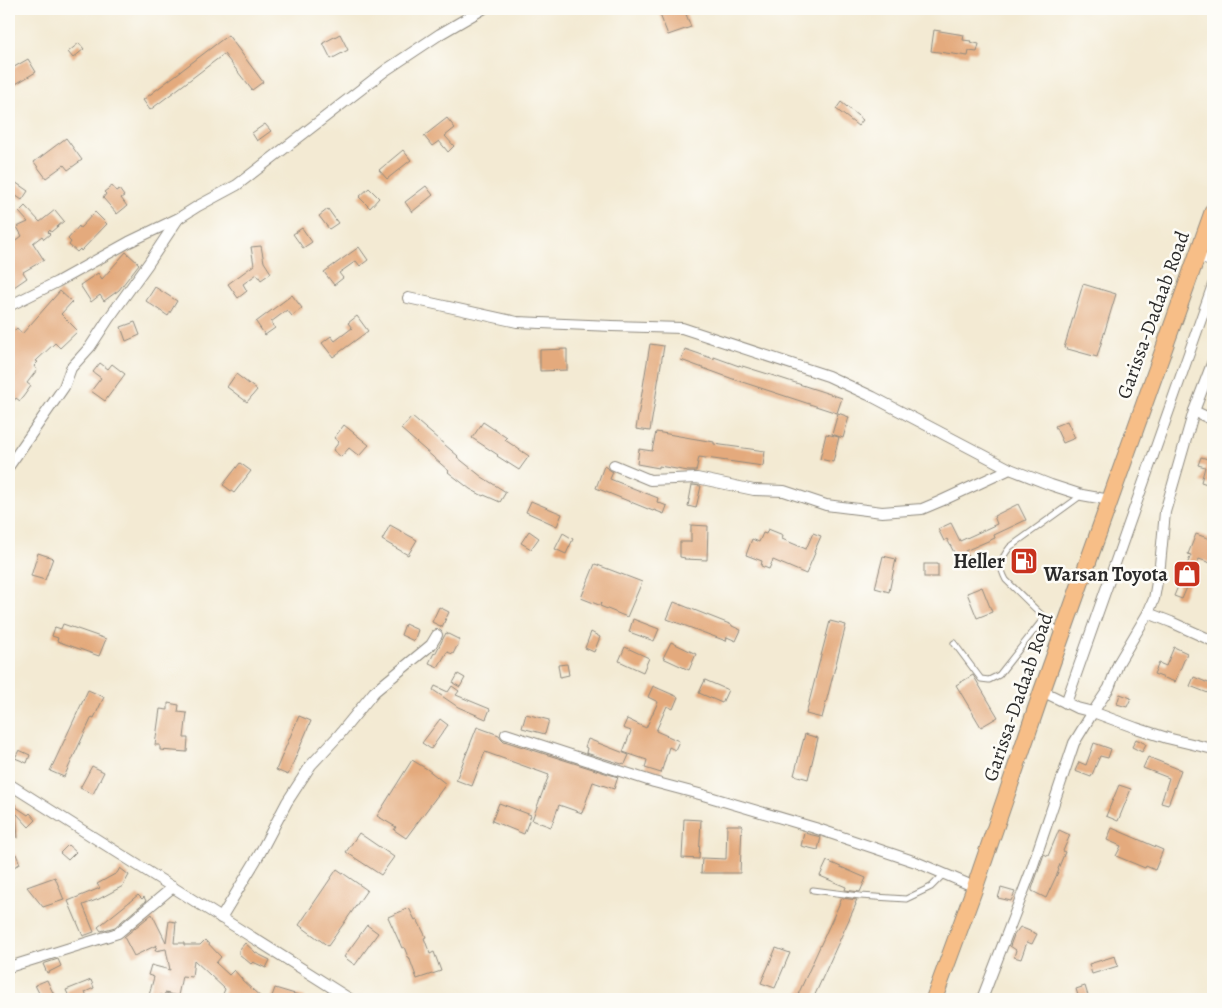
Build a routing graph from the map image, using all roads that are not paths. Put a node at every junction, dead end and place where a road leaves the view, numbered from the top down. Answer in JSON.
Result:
{"nodes":[{"id":1,"x":483,"y":9,"type":"edge"},
{"id":2,"x":1213,"y":211,"type":"edge"},
{"id":3,"x":179,"y":218,"type":"junction"},
{"id":4,"x":1197,"y":256,"type":"junction"},
{"id":5,"x":1213,"y":262,"type":"edge"},
{"id":6,"x":1213,"y":285,"type":"edge"},
{"id":7,"x":408,"y":298,"type":"dead end"},
{"id":8,"x":9,"y":306,"type":"edge"},
{"id":9,"x":1213,"y":361,"type":"edge"},
{"id":10,"x":1194,"y":411,"type":"junction"},
{"id":11,"x":1213,"y":420,"type":"edge"},
{"id":12,"x":614,"y":465,"type":"dead end"},
{"id":13,"x":9,"y":466,"type":"edge"},
{"id":14,"x":1010,"y":469,"type":"junction"},
{"id":15,"x":1082,"y":495,"type":"junction"},
{"id":16,"x":1110,"y":500,"type":"junction"},
{"id":17,"x":1148,"y":613,"type":"junction"},
{"id":18,"x":1044,"y":618,"type":"junction"},
{"id":19,"x":437,"y":635,"type":"dead end"},
{"id":20,"x":1062,"y":635,"type":"junction"},
{"id":21,"x":1213,"y":641,"type":"edge"},
{"id":22,"x":954,"y":643,"type":"dead end"},
{"id":23,"x":1042,"y":691,"type":"junction"},
{"id":24,"x":1066,"y":703,"type":"junction"},
{"id":25,"x":1093,"y":712,"type":"junction"},
{"id":26,"x":506,"y":734,"type":"dead end"},
{"id":27,"x":1213,"y":749,"type":"edge"},
{"id":28,"x":9,"y":784,"type":"edge"},
{"id":29,"x":944,"y":874,"type":"junction"},
{"id":30,"x":173,"y":887,"type":"junction"},
{"id":31,"x":975,"y":887,"type":"junction"},
{"id":32,"x":813,"y":890,"type":"dead end"},
{"id":33,"x":221,"y":918,"type":"junction"},
{"id":34,"x":9,"y":967,"type":"edge"},
{"id":35,"x":937,"y":998,"type":"edge"},
{"id":36,"x":350,"y":999,"type":"edge"},
{"id":37,"x":982,"y":999,"type":"edge"}],
"edges":[{"from":1,"to":3,"type":"street"},
{"from":2,"to":4,"type":"highway","name":"Garissa-Dadaab Road"},
{"from":3,"to":8,"type":"street"},
{"from":3,"to":13,"type":"street"},
{"from":4,"to":5,"type":"street"},
{"from":4,"to":16,"type":"highway","name":"Garissa-Dadaab Road"},
{"from":6,"to":24,"type":"street"},
{"from":7,"to":14,"type":"street"},
{"from":9,"to":10,"type":"street"},
{"from":10,"to":11,"type":"street"},
{"from":10,"to":17,"type":"street"},
{"from":12,"to":14,"type":"street"},
{"from":14,"to":15,"type":"street"},
{"from":15,"to":16,"type":"street"},
{"from":15,"to":18,"type":"lane"},
{"from":16,"to":20,"type":"highway","name":"Garissa-Dadaab Road"},
{"from":17,"to":21,"type":"street"},
{"from":17,"to":25,"type":"street"},
{"from":18,"to":20,"type":"lane"},
{"from":18,"to":22,"type":"lane"},
{"from":19,"to":33,"type":"street"},
{"from":20,"to":23,"type":"highway","name":"Garissa-Dadaab Road"},
{"from":23,"to":24,"type":"street"},
{"from":23,"to":31,"type":"highway","name":"Garissa-Dadaab Road"},
{"from":24,"to":25,"type":"street"},
{"from":25,"to":27,"type":"street"},
{"from":25,"to":37,"type":"street"},
{"from":26,"to":29,"type":"street"},
{"from":28,"to":30,"type":"street"},
{"from":29,"to":31,"type":"street"},
{"from":29,"to":32,"type":"lane"},
{"from":30,"to":33,"type":"street"},
{"from":30,"to":34,"type":"street"},
{"from":31,"to":35,"type":"highway","name":"Garissa-Dadaab Road"},
{"from":33,"to":36,"type":"street"}]}
